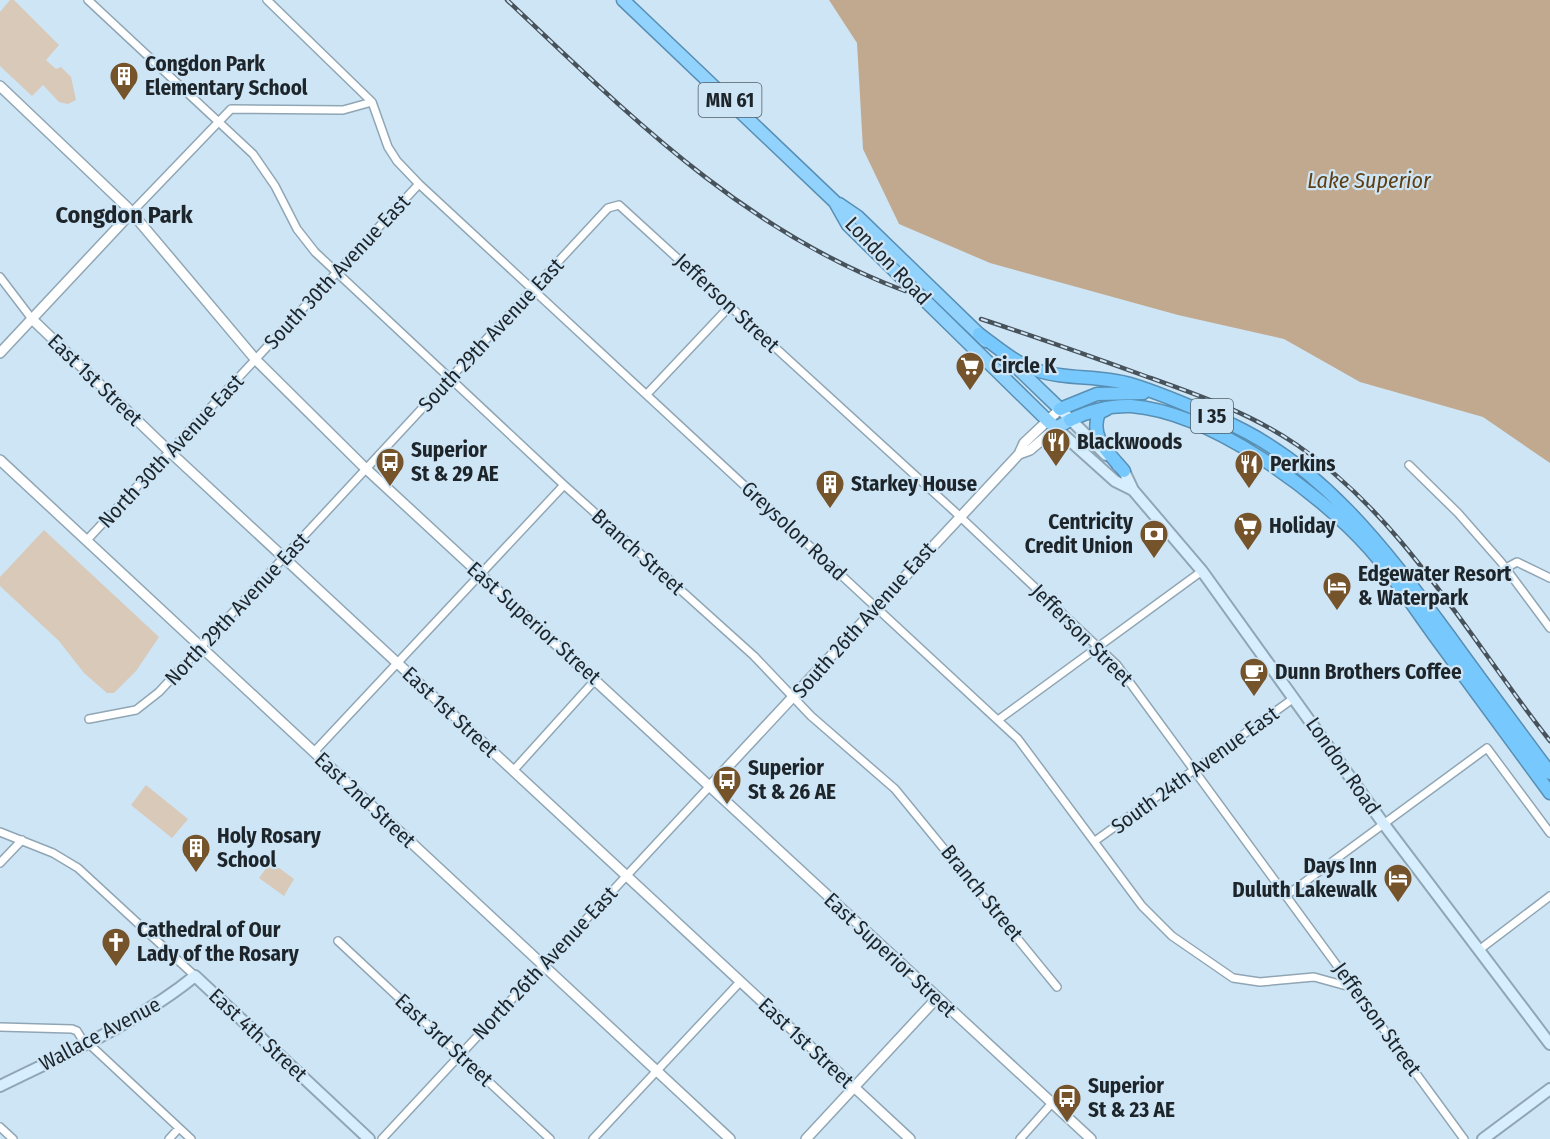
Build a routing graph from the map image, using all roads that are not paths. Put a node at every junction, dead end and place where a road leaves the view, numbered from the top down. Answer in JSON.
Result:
{"nodes":[{"id":1,"x":88,"y":0,"type":"edge"},
{"id":2,"x":267,"y":0,"type":"edge"},
{"id":3,"x":623,"y":0,"type":"edge"},
{"id":4,"x":0,"y":86,"type":"edge"},
{"id":5,"x":372,"y":102,"type":"junction"},
{"id":6,"x":218,"y":121,"type":"junction"},
{"id":7,"x":419,"y":184,"type":"junction"},
{"id":8,"x":836,"y":201,"type":"junction"},
{"id":9,"x":617,"y":205,"type":"joint"},
{"id":10,"x":132,"y":212,"type":"junction"},
{"id":11,"x":336,"y":273,"type":"junction"},
{"id":12,"x":0,"y":276,"type":"edge"},
{"id":13,"x":532,"y":290,"type":"junction"},
{"id":14,"x":730,"y":306,"type":"junction"},
{"id":15,"x":32,"y":319,"type":"junction"},
{"id":16,"x":979,"y":334,"type":"junction"},
{"id":17,"x":0,"y":353,"type":"edge"},
{"id":18,"x":255,"y":360,"type":"junction"},
{"id":19,"x":451,"y":379,"type":"junction"},
{"id":20,"x":647,"y":394,"type":"junction"},
{"id":21,"x":1162,"y":397,"type":"junction"},
{"id":22,"x":1114,"y":406,"type":"junction"},
{"id":23,"x":1060,"y":409,"type":"junction"},
{"id":24,"x":1070,"y":420,"type":"junction"},
{"id":25,"x":1051,"y":424,"type":"junction"},
{"id":26,"x":170,"y":452,"type":"junction"},
{"id":27,"x":0,"y":460,"type":"edge"},
{"id":28,"x":1409,"y":465,"type":"dead end"},
{"id":29,"x":366,"y":469,"type":"junction"},
{"id":30,"x":1124,"y":471,"type":"junction"},
{"id":31,"x":564,"y":485,"type":"junction"},
{"id":32,"x":1133,"y":490,"type":"junction"},
{"id":33,"x":959,"y":516,"type":"junction"},
{"id":34,"x":87,"y":540,"type":"junction"},
{"id":35,"x":284,"y":557,"type":"junction"},
{"id":36,"x":1506,"y":568,"type":"junction"},
{"id":37,"x":1202,"y":571,"type":"junction"},
{"id":38,"x":481,"y":574,"type":"junction"},
{"id":39,"x":1550,"y":578,"type":"edge"},
{"id":40,"x":876,"y":607,"type":"junction"},
{"id":41,"x":1550,"y":628,"type":"edge"},
{"id":42,"x":200,"y":646,"type":"junction"},
{"id":43,"x":1099,"y":647,"type":"junction"},
{"id":44,"x":397,"y":663,"type":"junction"},
{"id":45,"x":596,"y":679,"type":"junction"},
{"id":46,"x":1294,"y":698,"type":"junction"},
{"id":47,"x":793,"y":699,"type":"junction"},
{"id":48,"x":89,"y":719,"type":"dead end"},
{"id":49,"x":998,"y":720,"type":"junction"},
{"id":50,"x":314,"y":752,"type":"junction"},
{"id":51,"x":1194,"y":770,"type":"junction"},
{"id":52,"x":513,"y":771,"type":"junction"},
{"id":53,"x":1550,"y":773,"type":"edge"},
{"id":54,"x":709,"y":787,"type":"junction"},
{"id":55,"x":1550,"y":792,"type":"edge"},
{"id":56,"x":1383,"y":823,"type":"junction"},
{"id":57,"x":0,"y":832,"type":"edge"},
{"id":58,"x":1550,"y":833,"type":"edge"},
{"id":59,"x":22,"y":840,"type":"junction"},
{"id":60,"x":1095,"y":842,"type":"junction"},
{"id":61,"x":0,"y":863,"type":"edge"},
{"id":62,"x":626,"y":876,"type":"junction"},
{"id":63,"x":1287,"y":895,"type":"junction"},
{"id":64,"x":1550,"y":896,"type":"edge"},
{"id":65,"x":338,"y":941,"type":"dead end"},
{"id":66,"x":1479,"y":950,"type":"junction"},
{"id":67,"x":543,"y":966,"type":"junction"},
{"id":68,"x":195,"y":976,"type":"junction"},
{"id":69,"x":740,"y":982,"type":"junction"},
{"id":70,"x":1057,"y":987,"type":"dead end"},
{"id":71,"x":1354,"y":988,"type":"junction"},
{"id":72,"x":936,"y":999,"type":"junction"},
{"id":73,"x":0,"y":1027,"type":"edge"},
{"id":74,"x":86,"y":1043,"type":"junction"},
{"id":75,"x":1550,"y":1044,"type":"edge"},
{"id":76,"x":459,"y":1055,"type":"junction"},
{"id":77,"x":657,"y":1072,"type":"junction"},
{"id":78,"x":0,"y":1086,"type":"edge"},
{"id":79,"x":855,"y":1088,"type":"junction"},
{"id":80,"x":1550,"y":1089,"type":"edge"},
{"id":81,"x":1052,"y":1104,"type":"junction"},
{"id":82,"x":0,"y":1127,"type":"edge"},
{"id":83,"x":179,"y":1128,"type":"junction"},
{"id":84,"x":13,"y":1139,"type":"edge"},
{"id":85,"x":169,"y":1139,"type":"edge"},
{"id":86,"x":191,"y":1139,"type":"edge"},
{"id":87,"x":369,"y":1139,"type":"edge"},
{"id":88,"x":382,"y":1139,"type":"edge"},
{"id":89,"x":550,"y":1139,"type":"edge"},
{"id":90,"x":593,"y":1139,"type":"edge"},
{"id":91,"x":730,"y":1139,"type":"edge"},
{"id":92,"x":806,"y":1139,"type":"edge"},
{"id":93,"x":910,"y":1139,"type":"edge"},
{"id":94,"x":1020,"y":1139,"type":"edge"},
{"id":95,"x":1091,"y":1139,"type":"edge"},
{"id":96,"x":1464,"y":1139,"type":"edge"},
{"id":97,"x":1483,"y":1139,"type":"edge"}],
"edges":[{"from":1,"to":6,"type":"street","name":"Branch Street"},
{"from":2,"to":5,"type":"street","name":"Greysolon Road"},
{"from":3,"to":8,"type":"highway","name":"London Road","number":"MN 61"},
{"from":4,"to":10,"type":"street","name":"East Superior Street"},
{"from":5,"to":6,"type":"street"},
{"from":5,"to":7,"type":"street","name":"Greysolon Road"},
{"from":6,"to":10,"type":"street"},
{"from":6,"to":11,"type":"street","name":"Branch Street"},
{"from":7,"to":11,"type":"street","name":"South 30th Avenue East"},
{"from":7,"to":13,"type":"street","name":"Greysolon Road"},
{"from":8,"to":16,"type":"highway","number":"MN 61"},
{"from":8,"to":25,"type":"highway","name":"London Road","number":"MN 61"},
{"from":9,"to":13,"type":"street","name":"South 29th Avenue East"},
{"from":9,"to":14,"type":"street","name":"Jefferson Street"},
{"from":10,"to":15,"type":"street"},
{"from":10,"to":18,"type":"street","name":"East Superior Street"},
{"from":11,"to":18,"type":"street","name":"South 30th Avenue East"},
{"from":11,"to":19,"type":"street","name":"Branch Street"},
{"from":12,"to":15,"type":"street","name":"East 1st Street"},
{"from":13,"to":19,"type":"street","name":"South 29th Avenue East"},
{"from":13,"to":20,"type":"street","name":"Greysolon Road"},
{"from":14,"to":20,"type":"street"},
{"from":14,"to":33,"type":"street","name":"Jefferson Street"},
{"from":15,"to":17,"type":"street"},
{"from":15,"to":26,"type":"street","name":"East 1st Street"},
{"from":16,"to":21,"type":"highway"},
{"from":16,"to":23,"type":"highway","name":"London Road","number":"MN 61"},
{"from":18,"to":26,"type":"street","name":"North 30th Avenue East"},
{"from":18,"to":29,"type":"street","name":"East Superior Street"},
{"from":19,"to":29,"type":"street","name":"South 29th Avenue East"},
{"from":19,"to":31,"type":"street","name":"Branch Street"},
{"from":20,"to":40,"type":"street","name":"Greysolon Road"},
{"from":21,"to":23,"type":"highway","number":"I 35"},
{"from":21,"to":53,"type":"highway","number":"I 35"},
{"from":22,"to":24,"type":"highway","number":"I 35"},
{"from":22,"to":30,"type":"highway"},
{"from":22,"to":55,"type":"highway","number":"I 35"},
{"from":23,"to":24,"type":"main road","name":"London Road"},
{"from":23,"to":25,"type":"street","name":"South 26th Avenue East"},
{"from":24,"to":25,"type":"highway"},
{"from":24,"to":30,"type":"main road","name":"London Road"},
{"from":25,"to":32,"type":"main road","name":"London Road"},
{"from":25,"to":33,"type":"street","name":"South 26th Avenue East"},
{"from":26,"to":34,"type":"street","name":"North 30th Avenue East"},
{"from":26,"to":35,"type":"street","name":"East 1st Street"},
{"from":27,"to":34,"type":"street","name":"East 2nd Street"},
{"from":28,"to":36,"type":"street"},
{"from":29,"to":35,"type":"street","name":"North 29th Avenue East"},
{"from":29,"to":38,"type":"street","name":"East Superior Street"},
{"from":30,"to":32,"type":"main road","name":"London Road"},
{"from":31,"to":38,"type":"street"},
{"from":31,"to":47,"type":"street","name":"Branch Street"},
{"from":32,"to":37,"type":"main road","name":"London Road"},
{"from":33,"to":40,"type":"street","name":"South 26th Avenue East"},
{"from":33,"to":43,"type":"street","name":"Jefferson Street"},
{"from":34,"to":42,"type":"street","name":"East 2nd Street"},
{"from":35,"to":42,"type":"street","name":"North 29th Avenue East"},
{"from":35,"to":44,"type":"street","name":"East 1st Street"},
{"from":36,"to":39,"type":"street"},
{"from":36,"to":41,"type":"street"},
{"from":37,"to":43,"type":"street"},
{"from":37,"to":46,"type":"main road","name":"London Road"},
{"from":38,"to":44,"type":"street"},
{"from":38,"to":45,"type":"street","name":"East Superior Street"},
{"from":40,"to":47,"type":"street","name":"South 26th Avenue East"},
{"from":40,"to":49,"type":"street","name":"Greysolon Road"},
{"from":42,"to":48,"type":"street","name":"North 29th Avenue East"},
{"from":42,"to":50,"type":"street","name":"East 2nd Street"},
{"from":43,"to":49,"type":"street"},
{"from":43,"to":51,"type":"street","name":"Jefferson Street"},
{"from":44,"to":50,"type":"street"},
{"from":44,"to":52,"type":"street","name":"East 1st Street"},
{"from":45,"to":52,"type":"street"},
{"from":45,"to":54,"type":"street","name":"East Superior Street"},
{"from":46,"to":51,"type":"street","name":"South 24th Avenue East"},
{"from":46,"to":56,"type":"main road","name":"London Road"},
{"from":47,"to":54,"type":"street","name":"South 26th Avenue East"},
{"from":47,"to":70,"type":"street","name":"Branch Street"},
{"from":49,"to":60,"type":"street","name":"Greysolon Road"},
{"from":50,"to":67,"type":"street","name":"East 2nd Street"},
{"from":51,"to":60,"type":"street","name":"South 24th Avenue East"},
{"from":51,"to":63,"type":"street","name":"Jefferson Street"},
{"from":52,"to":62,"type":"street","name":"East 1st Street"},
{"from":54,"to":62,"type":"street","name":"North 26th Avenue East"},
{"from":54,"to":72,"type":"street","name":"East Superior Street"},
{"from":56,"to":58,"type":"street"},
{"from":56,"to":63,"type":"street"},
{"from":56,"to":66,"type":"main road","name":"London Road"},
{"from":57,"to":59,"type":"street","name":"East 4th Street"},
{"from":59,"to":61,"type":"street"},
{"from":59,"to":68,"type":"street","name":"East 4th Street"},
{"from":60,"to":71,"type":"street","name":"Greysolon Road"},
{"from":62,"to":67,"type":"street","name":"North 26th Avenue East"},
{"from":62,"to":69,"type":"street","name":"East 1st Street"},
{"from":63,"to":71,"type":"street","name":"Jefferson Street"},
{"from":64,"to":66,"type":"street"},
{"from":65,"to":76,"type":"street","name":"East 3rd Street"},
{"from":66,"to":75,"type":"main road","name":"London Road"},
{"from":67,"to":76,"type":"street","name":"North 26th Avenue East"},
{"from":67,"to":77,"type":"street","name":"East 2nd Street"},
{"from":68,"to":74,"type":"main road","name":"Wallace Avenue"},
{"from":68,"to":87,"type":"main road","name":"East 4th Street"},
{"from":69,"to":77,"type":"street"},
{"from":69,"to":79,"type":"street","name":"East 1st Street"},
{"from":71,"to":96,"type":"street","name":"Jefferson Street"},
{"from":72,"to":79,"type":"street"},
{"from":72,"to":81,"type":"street","name":"East Superior Street"},
{"from":73,"to":74,"type":"street"},
{"from":74,"to":78,"type":"main road","name":"Wallace Avenue"},
{"from":74,"to":83,"type":"street"},
{"from":76,"to":88,"type":"street","name":"North 26th Avenue East"},
{"from":76,"to":89,"type":"street","name":"East 3rd Street"},
{"from":77,"to":90,"type":"street"},
{"from":77,"to":91,"type":"street","name":"East 2nd Street"},
{"from":79,"to":92,"type":"street"},
{"from":79,"to":93,"type":"street","name":"East 1st Street"},
{"from":80,"to":97,"type":"main road"},
{"from":81,"to":94,"type":"street"},
{"from":81,"to":95,"type":"street","name":"East Superior Street"},
{"from":82,"to":84,"type":"street"},
{"from":83,"to":85,"type":"street"},
{"from":83,"to":86,"type":"street"}]}
